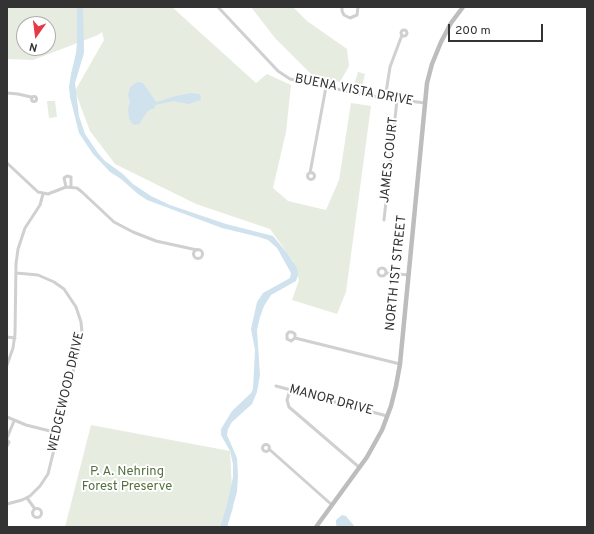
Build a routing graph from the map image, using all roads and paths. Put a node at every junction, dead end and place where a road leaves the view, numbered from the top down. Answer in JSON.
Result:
{"nodes":[{"id":1,"x":218,"y":7,"type":"edge"},
{"id":2,"x":342,"y":7,"type":"edge"},
{"id":3,"x":358,"y":7,"type":"edge"},
{"id":4,"x":463,"y":7,"type":"edge"},
{"id":5,"x":402,"y":35,"type":"dead end"},
{"id":6,"x":326,"y":87,"type":"junction"},
{"id":7,"x":7,"y":93,"type":"edge"},
{"id":8,"x":31,"y":97,"type":"dead end"},
{"id":9,"x":385,"y":99,"type":"junction"},
{"id":10,"x":397,"y":100,"type":"junction"},
{"id":11,"x":424,"y":104,"type":"junction"},
{"id":12,"x":7,"y":163,"type":"edge"},
{"id":13,"x":310,"y":173,"type":"dead end"},
{"id":14,"x":66,"y":187,"type":"junction"},
{"id":15,"x":71,"y":187,"type":"junction"},
{"id":16,"x":43,"y":194,"type":"junction"},
{"id":17,"x":384,"y":220,"type":"dead end"},
{"id":18,"x":197,"y":250,"type":"dead end"},
{"id":19,"x":16,"y":273,"type":"junction"},
{"id":20,"x":386,"y":273,"type":"dead end"},
{"id":21,"x":409,"y":275,"type":"junction"},
{"id":22,"x":7,"y":337,"type":"edge"},
{"id":23,"x":15,"y":338,"type":"junction"},
{"id":24,"x":295,"y":338,"type":"dead end"},
{"id":25,"x":400,"y":364,"type":"junction"},
{"id":26,"x":7,"y":365,"type":"edge"},
{"id":27,"x":276,"y":386,"type":"dead end"},
{"id":28,"x":290,"y":390,"type":"junction"},
{"id":29,"x":387,"y":416,"type":"junction"},
{"id":30,"x":7,"y":417,"type":"edge"},
{"id":31,"x":14,"y":421,"type":"junction"},
{"id":32,"x":58,"y":433,"type":"junction"},
{"id":33,"x":7,"y":439,"type":"edge"},
{"id":34,"x":7,"y":446,"type":"edge"},
{"id":35,"x":269,"y":449,"type":"dead end"},
{"id":36,"x":360,"y":468,"type":"junction"},
{"id":37,"x":27,"y":498,"type":"junction"},
{"id":38,"x":7,"y":504,"type":"edge"},
{"id":39,"x":332,"y":505,"type":"junction"},
{"id":40,"x":35,"y":509,"type":"dead end"},
{"id":41,"x":316,"y":527,"type":"edge"}],
"edges":[{"from":1,"to":6,"type":"street","name":"BUENA VISTA DRIVE"},
{"from":2,"to":3,"type":"street"},
{"from":4,"to":11,"type":"street","name":"NORTH 1ST STREET"},
{"from":5,"to":9,"type":"street"},
{"from":6,"to":9,"type":"street","name":"BUENA VISTA DRIVE"},
{"from":6,"to":13,"type":"street"},
{"from":7,"to":8,"type":"street"},
{"from":9,"to":10,"type":"street","name":"BUENA VISTA DRIVE"},
{"from":10,"to":11,"type":"street","name":"BUENA VISTA DRIVE"},
{"from":10,"to":17,"type":"street","name":"JAMES COURT"},
{"from":11,"to":21,"type":"street","name":"NORTH 1ST STREET"},
{"from":12,"to":16,"type":"street"},
{"from":14,"to":15,"type":"street"},
{"from":14,"to":15,"type":"street"},
{"from":14,"to":16,"type":"street"},
{"from":15,"to":18,"type":"street"},
{"from":16,"to":19,"type":"street"},
{"from":19,"to":23,"type":"street"},
{"from":19,"to":32,"type":"street","name":"WEDGEWOOD DRIVE"},
{"from":20,"to":21,"type":"street"},
{"from":21,"to":25,"type":"street","name":"NORTH 1ST STREET"},
{"from":22,"to":23,"type":"street"},
{"from":23,"to":26,"type":"street"},
{"from":24,"to":25,"type":"street"},
{"from":25,"to":29,"type":"street","name":"NORTH 1ST STREET"},
{"from":27,"to":28,"type":"street","name":"MANOR DRIVE"},
{"from":28,"to":29,"type":"street","name":"MANOR DRIVE"},
{"from":28,"to":36,"type":"street"},
{"from":29,"to":36,"type":"street","name":"NORTH 1ST STREET"},
{"from":30,"to":31,"type":"street"},
{"from":31,"to":32,"type":"street"},
{"from":31,"to":33,"type":"street"},
{"from":32,"to":37,"type":"street","name":"WEDGEWOOD DRIVE"},
{"from":33,"to":34,"type":"street"},
{"from":35,"to":39,"type":"street"},
{"from":36,"to":39,"type":"street","name":"NORTH 1ST STREET"},
{"from":37,"to":38,"type":"street","name":"WEDGEWOOD DRIVE"},
{"from":37,"to":40,"type":"street"},
{"from":39,"to":41,"type":"street","name":"NORTH 1ST STREET"}]}
